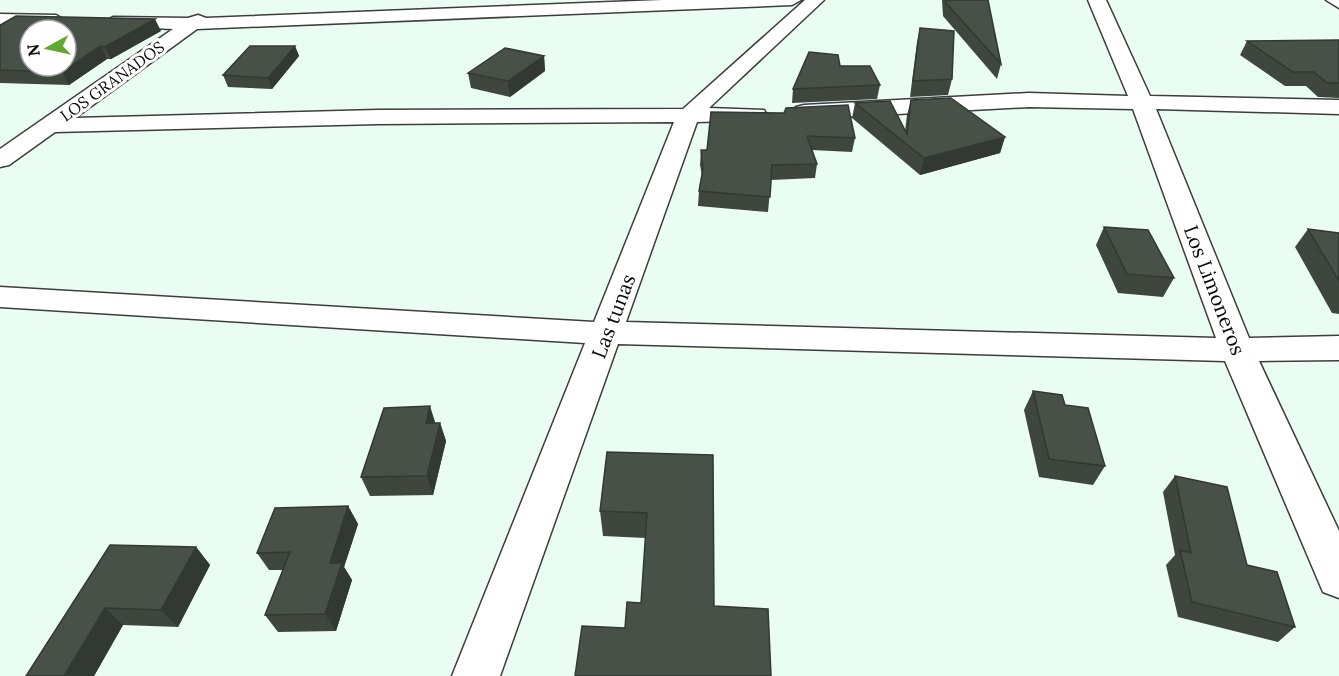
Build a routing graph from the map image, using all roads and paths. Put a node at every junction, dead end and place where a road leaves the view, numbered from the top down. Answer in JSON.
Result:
{"nodes":[{"id":1,"x":223,"y":0,"type":"edge"},
{"id":2,"x":792,"y":0,"type":"edge"},
{"id":3,"x":815,"y":0,"type":"edge"},
{"id":4,"x":1097,"y":0,"type":"edge"},
{"id":5,"x":1335,"y":0,"type":"edge"},
{"id":6,"x":1339,"y":3,"type":"edge"},
{"id":7,"x":0,"y":19,"type":"edge"},
{"id":8,"x":18,"y":20,"type":"edge"},
{"id":9,"x":96,"y":21,"type":"edge"},
{"id":10,"x":192,"y":24,"type":"junction"},
{"id":11,"x":1142,"y":103,"type":"junction"},
{"id":12,"x":1339,"y":107,"type":"edge"},
{"id":13,"x":687,"y":117,"type":"junction"},
{"id":14,"x":51,"y":125,"type":"junction"},
{"id":15,"x":0,"y":160,"type":"edge"},
{"id":16,"x":0,"y":297,"type":"edge"},
{"id":17,"x":606,"y":333,"type":"junction"},
{"id":18,"x":1339,"y":348,"type":"edge"},
{"id":19,"x":1237,"y":350,"type":"junction"},
{"id":20,"x":1339,"y":578,"type":"edge"},
{"id":21,"x":476,"y":676,"type":"edge"}],
"edges":[{"from":1,"to":10,"type":"street","name":"LOS GRANADOS"},
{"from":2,"to":10,"type":"street"},
{"from":3,"to":13,"type":"street","name":"Las tunas"},
{"from":4,"to":11,"type":"street","name":"Los Limoneros"},
{"from":5,"to":6,"type":"street"},
{"from":7,"to":8,"type":"street"},
{"from":9,"to":10,"type":"street"},
{"from":10,"to":14,"type":"street","name":"LOS GRANADOS"},
{"from":11,"to":12,"type":"street"},
{"from":11,"to":13,"type":"street"},
{"from":11,"to":19,"type":"street","name":"Los Limoneros"},
{"from":13,"to":14,"type":"street"},
{"from":13,"to":17,"type":"street","name":"Las tunas"},
{"from":14,"to":15,"type":"street","name":"LOS GRANADOS"},
{"from":16,"to":17,"type":"street"},
{"from":17,"to":19,"type":"street"},
{"from":17,"to":21,"type":"street","name":"Las tunas"},
{"from":18,"to":19,"type":"street"},
{"from":19,"to":20,"type":"street","name":"Los Limoneros"}]}
